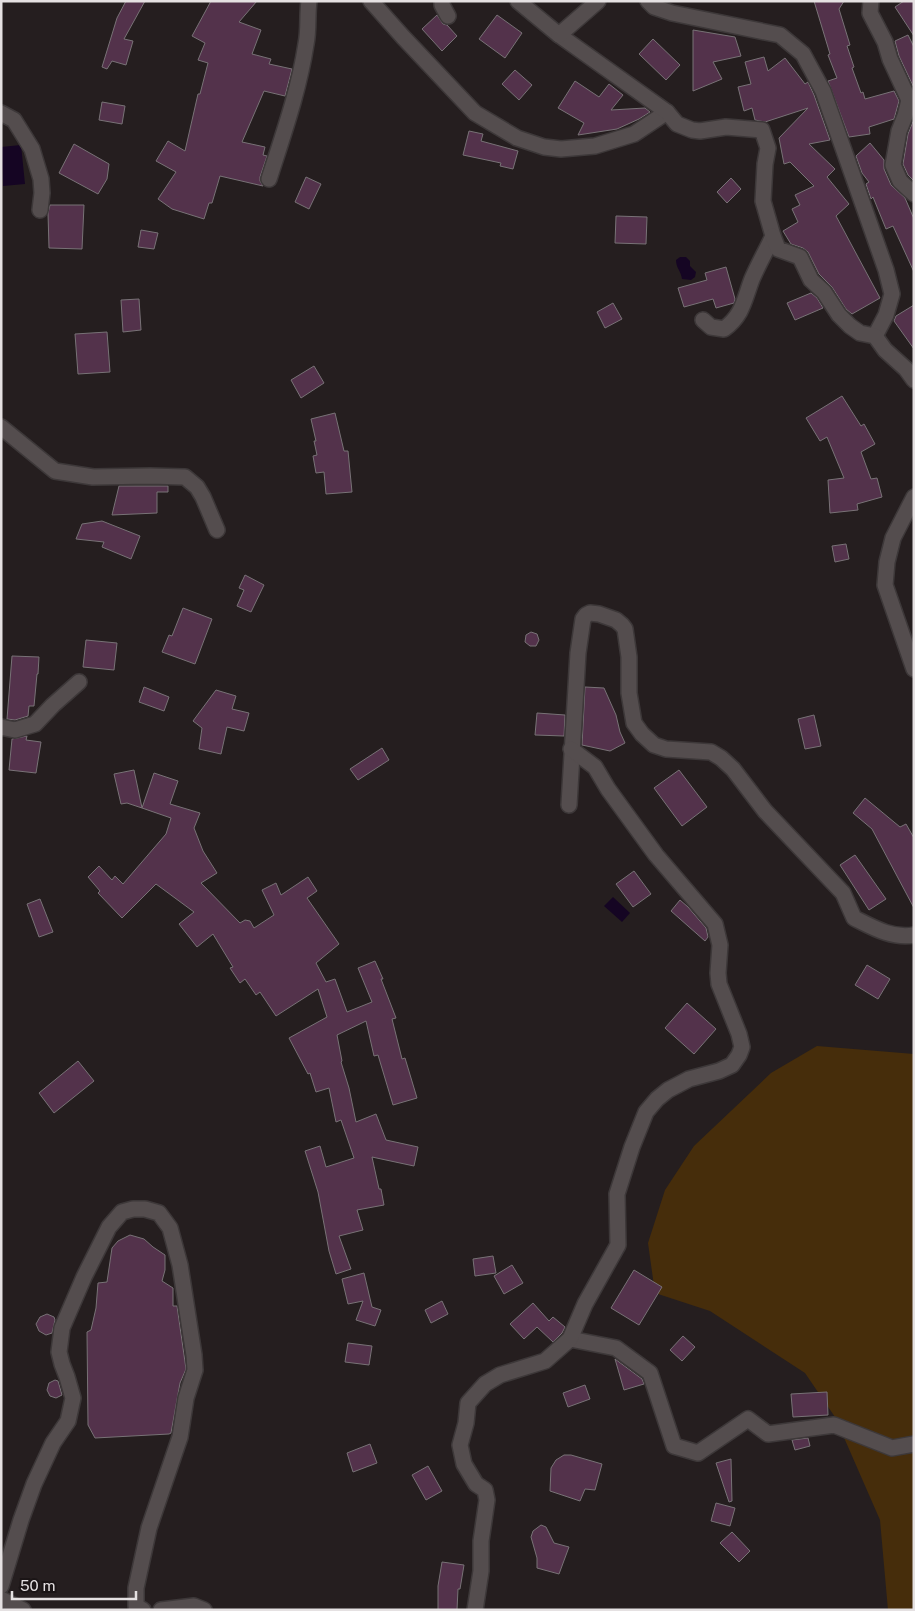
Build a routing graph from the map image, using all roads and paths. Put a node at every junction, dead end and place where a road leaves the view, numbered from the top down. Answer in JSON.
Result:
{"nodes":[{"id":1,"x":309,"y":1,"type":"edge"},
{"id":2,"x":371,"y":1,"type":"edge"},
{"id":3,"x":442,"y":1,"type":"edge"},
{"id":4,"x":518,"y":1,"type":"edge"},
{"id":5,"x":598,"y":1,"type":"edge"},
{"id":6,"x":648,"y":1,"type":"edge"},
{"id":7,"x":870,"y":1,"type":"edge"},
{"id":8,"x":448,"y":16,"type":"dead end"},
{"id":9,"x":559,"y":35,"type":"junction"},
{"id":10,"x":667,"y":112,"type":"junction"},
{"id":11,"x":1,"y":113,"type":"edge"},
{"id":12,"x":269,"y":179,"type":"dead end"},
{"id":13,"x":914,"y":194,"type":"edge"},
{"id":14,"x":40,"y":210,"type":"dead end"},
{"id":15,"x":773,"y":236,"type":"junction"},
{"id":16,"x":703,"y":320,"type":"dead end"},
{"id":17,"x":875,"y":336,"type":"junction"},
{"id":18,"x":914,"y":380,"type":"edge"},
{"id":19,"x":1,"y":427,"type":"edge"},
{"id":20,"x":914,"y":497,"type":"edge"},
{"id":21,"x":217,"y":530,"type":"dead end"},
{"id":22,"x":914,"y":669,"type":"edge"},
{"id":23,"x":79,"y":682,"type":"dead end"},
{"id":24,"x":1,"y":727,"type":"edge"},
{"id":25,"x":571,"y":749,"type":"junction"},
{"id":26,"x":568,"y":805,"type":"dead end"},
{"id":27,"x":914,"y":934,"type":"edge"},
{"id":28,"x":570,"y":1339,"type":"junction"},
{"id":29,"x":914,"y":1444,"type":"edge"},
{"id":30,"x":1,"y":1586,"type":"edge"},
{"id":31,"x":1,"y":1599,"type":"edge"},
{"id":32,"x":136,"y":1608,"type":"edge"},
{"id":33,"x":23,"y":1610,"type":"edge"},
{"id":34,"x":160,"y":1610,"type":"edge"},
{"id":35,"x":204,"y":1610,"type":"edge"},
{"id":36,"x":475,"y":1610,"type":"edge"}],
"edges":[{"from":1,"to":12,"type":"street"},
{"from":2,"to":10,"type":"street"},
{"from":3,"to":8,"type":"street"},
{"from":4,"to":9,"type":"street"},
{"from":5,"to":9,"type":"street"},
{"from":6,"to":17,"type":"street"},
{"from":7,"to":13,"type":"street"},
{"from":9,"to":10,"type":"street"},
{"from":10,"to":15,"type":"street"},
{"from":11,"to":14,"type":"street"},
{"from":15,"to":16,"type":"street"},
{"from":15,"to":17,"type":"street"},
{"from":17,"to":18,"type":"street"},
{"from":19,"to":21,"type":"street"},
{"from":20,"to":22,"type":"street"},
{"from":23,"to":24,"type":"street"},
{"from":25,"to":26,"type":"street"},
{"from":25,"to":27,"type":"street"},
{"from":25,"to":28,"type":"street"},
{"from":28,"to":29,"type":"street"},
{"from":28,"to":36,"type":"street"},
{"from":30,"to":32,"type":"street"},
{"from":31,"to":33,"type":"street"},
{"from":34,"to":35,"type":"street"}]}
